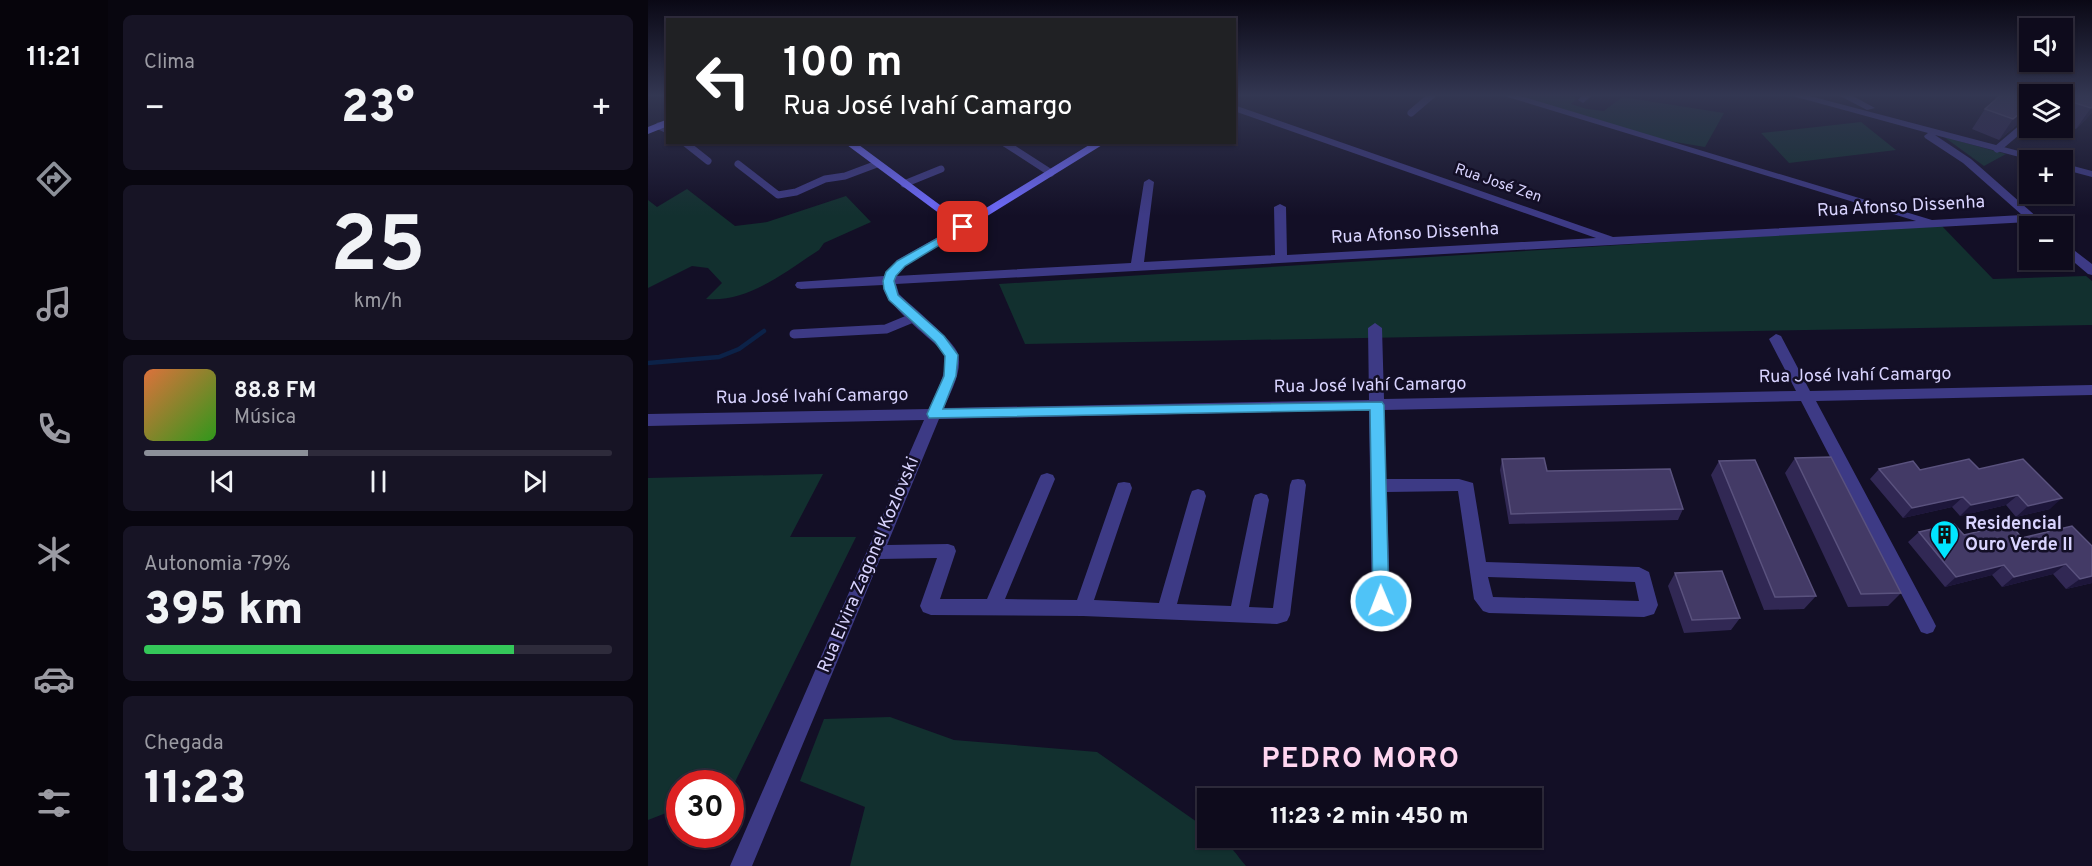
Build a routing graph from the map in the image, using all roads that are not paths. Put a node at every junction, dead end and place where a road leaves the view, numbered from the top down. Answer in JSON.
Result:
{"nodes":[{"id":1,"x":1313,"y":135,"type":"edge"},
{"id":2,"x":1642,"y":135,"type":"edge"},
{"id":3,"x":1925,"y":135,"type":"edge"},
{"id":4,"x":1947,"y":135,"type":"edge"},
{"id":5,"x":2014,"y":135,"type":"edge"},
{"id":6,"x":687,"y":144,"type":"edge"},
{"id":7,"x":851,"y":144,"type":"edge"},
{"id":8,"x":1006,"y":144,"type":"edge"},
{"id":9,"x":1099,"y":144,"type":"edge"},
{"id":10,"x":1997,"y":149,"type":"junction"},
{"id":11,"x":2019,"y":154,"type":"edge"},
{"id":12,"x":708,"y":161,"type":"dead end"},
{"id":13,"x":738,"y":164,"type":"dead end"},
{"id":14,"x":877,"y":164,"type":"junction"},
{"id":15,"x":941,"y":169,"type":"dead end"},
{"id":16,"x":2073,"y":169,"type":"edge"},
{"id":17,"x":1051,"y":173,"type":"junction"},
{"id":18,"x":2092,"y":174,"type":"edge"},
{"id":19,"x":1149,"y":182,"type":"dead end"},
{"id":20,"x":904,"y":184,"type":"junction"},
{"id":21,"x":1280,"y":207,"type":"dead end"},
{"id":22,"x":2029,"y":216,"type":"edge"},
{"id":23,"x":2019,"y":222,"type":"edge"},
{"id":24,"x":1937,"y":223,"type":"junction"},
{"id":25,"x":963,"y":227,"type":"junction"},
{"id":26,"x":1617,"y":241,"type":"junction"},
{"id":27,"x":2073,"y":255,"type":"edge"},
{"id":28,"x":1281,"y":259,"type":"junction"},
{"id":29,"x":1137,"y":267,"type":"junction"},
{"id":30,"x":2092,"y":272,"type":"edge"},
{"id":31,"x":889,"y":281,"type":"junction"},
{"id":32,"x":801,"y":285,"type":"dead end"},
{"id":33,"x":915,"y":317,"type":"junction"},
{"id":34,"x":1376,"y":328,"type":"dead end"},
{"id":35,"x":794,"y":334,"type":"dead end"},
{"id":36,"x":1776,"y":339,"type":"dead end"},
{"id":37,"x":2092,"y":390,"type":"edge"},
{"id":38,"x":1806,"y":396,"type":"junction"},
{"id":39,"x":1377,"y":405,"type":"junction"},
{"id":40,"x":934,"y":414,"type":"junction"},
{"id":41,"x":648,"y":420,"type":"edge"},
{"id":42,"x":1047,"y":479,"type":"dead end"},
{"id":43,"x":1298,"y":485,"type":"dead end"},
{"id":44,"x":1378,"y":486,"type":"junction"},
{"id":45,"x":1124,"y":488,"type":"dead end"},
{"id":46,"x":1198,"y":496,"type":"dead end"},
{"id":47,"x":1261,"y":500,"type":"dead end"},
{"id":48,"x":875,"y":552,"type":"junction"},
{"id":49,"x":1478,"y":569,"type":"junction"},
{"id":50,"x":1381,"y":601,"type":"dead end"},
{"id":51,"x":993,"y":606,"type":"junction"},
{"id":52,"x":1083,"y":608,"type":"junction"},
{"id":53,"x":1166,"y":610,"type":"junction"},
{"id":54,"x":1238,"y":615,"type":"junction"},
{"id":55,"x":1927,"y":626,"type":"dead end"},
{"id":56,"x":741,"y":866,"type":"edge"}],
"edges":[{"from":1,"to":26,"type":"street","name":"Rua José Zen"},
{"from":2,"to":24,"type":"street"},
{"from":3,"to":22,"type":"street"},
{"from":4,"to":10,"type":"street"},
{"from":5,"to":10,"type":"lane"},
{"from":6,"to":12,"type":"lane"},
{"from":7,"to":14,"type":"street"},
{"from":8,"to":17,"type":"lane"},
{"from":9,"to":17,"type":"street"},
{"from":10,"to":11,"type":"street"},
{"from":13,"to":14,"type":"lane"},
{"from":14,"to":20,"type":"street"},
{"from":15,"to":20,"type":"lane"},
{"from":16,"to":18,"type":"street"},
{"from":17,"to":25,"type":"street"},
{"from":19,"to":29,"type":"street"},
{"from":20,"to":25,"type":"street"},
{"from":21,"to":28,"type":"street"},
{"from":23,"to":24,"type":"street","name":"Rua Afonso Dissenha"},
{"from":24,"to":26,"type":"street","name":"Rua Afonso Dissenha"},
{"from":25,"to":31,"type":"street"},
{"from":26,"to":28,"type":"street","name":"Rua Afonso Dissenha"},
{"from":27,"to":30,"type":"street"},
{"from":28,"to":29,"type":"street","name":"Rua Afonso Dissenha"},
{"from":29,"to":31,"type":"street","name":"Rua Afonso Dissenha"},
{"from":31,"to":32,"type":"street","name":"Rua Afonso Dissenha"},
{"from":31,"to":33,"type":"street","name":"Rua Elvira Zagonel Kozlovski"},
{"from":33,"to":35,"type":"lane"},
{"from":33,"to":40,"type":"street","name":"Rua Elvira Zagonel Kozlovski"},
{"from":34,"to":39,"type":"street"},
{"from":36,"to":38,"type":"street"},
{"from":37,"to":38,"type":"street","name":"Rua José Ivahí Camargo"},
{"from":38,"to":39,"type":"street","name":"Rua José Ivahí Camargo"},
{"from":38,"to":55,"type":"street"},
{"from":39,"to":40,"type":"street","name":"Rua José Ivahí Camargo"},
{"from":39,"to":44,"type":"street"},
{"from":40,"to":41,"type":"street","name":"Rua José Ivahí Camargo"},
{"from":40,"to":48,"type":"street","name":"Rua Elvira Zagonel Kozlovski"},
{"from":42,"to":51,"type":"street"},
{"from":43,"to":54,"type":"street"},
{"from":44,"to":49,"type":"street"},
{"from":44,"to":50,"type":"street"},
{"from":45,"to":52,"type":"street"},
{"from":46,"to":53,"type":"street"},
{"from":47,"to":54,"type":"street"},
{"from":48,"to":51,"type":"street"},
{"from":48,"to":56,"type":"street","name":"Rua Elvira Zagonel Kozlovski"},
{"from":49,"to":49,"type":"street"},
{"from":51,"to":52,"type":"street"},
{"from":52,"to":53,"type":"street"},
{"from":53,"to":54,"type":"street"}]}
